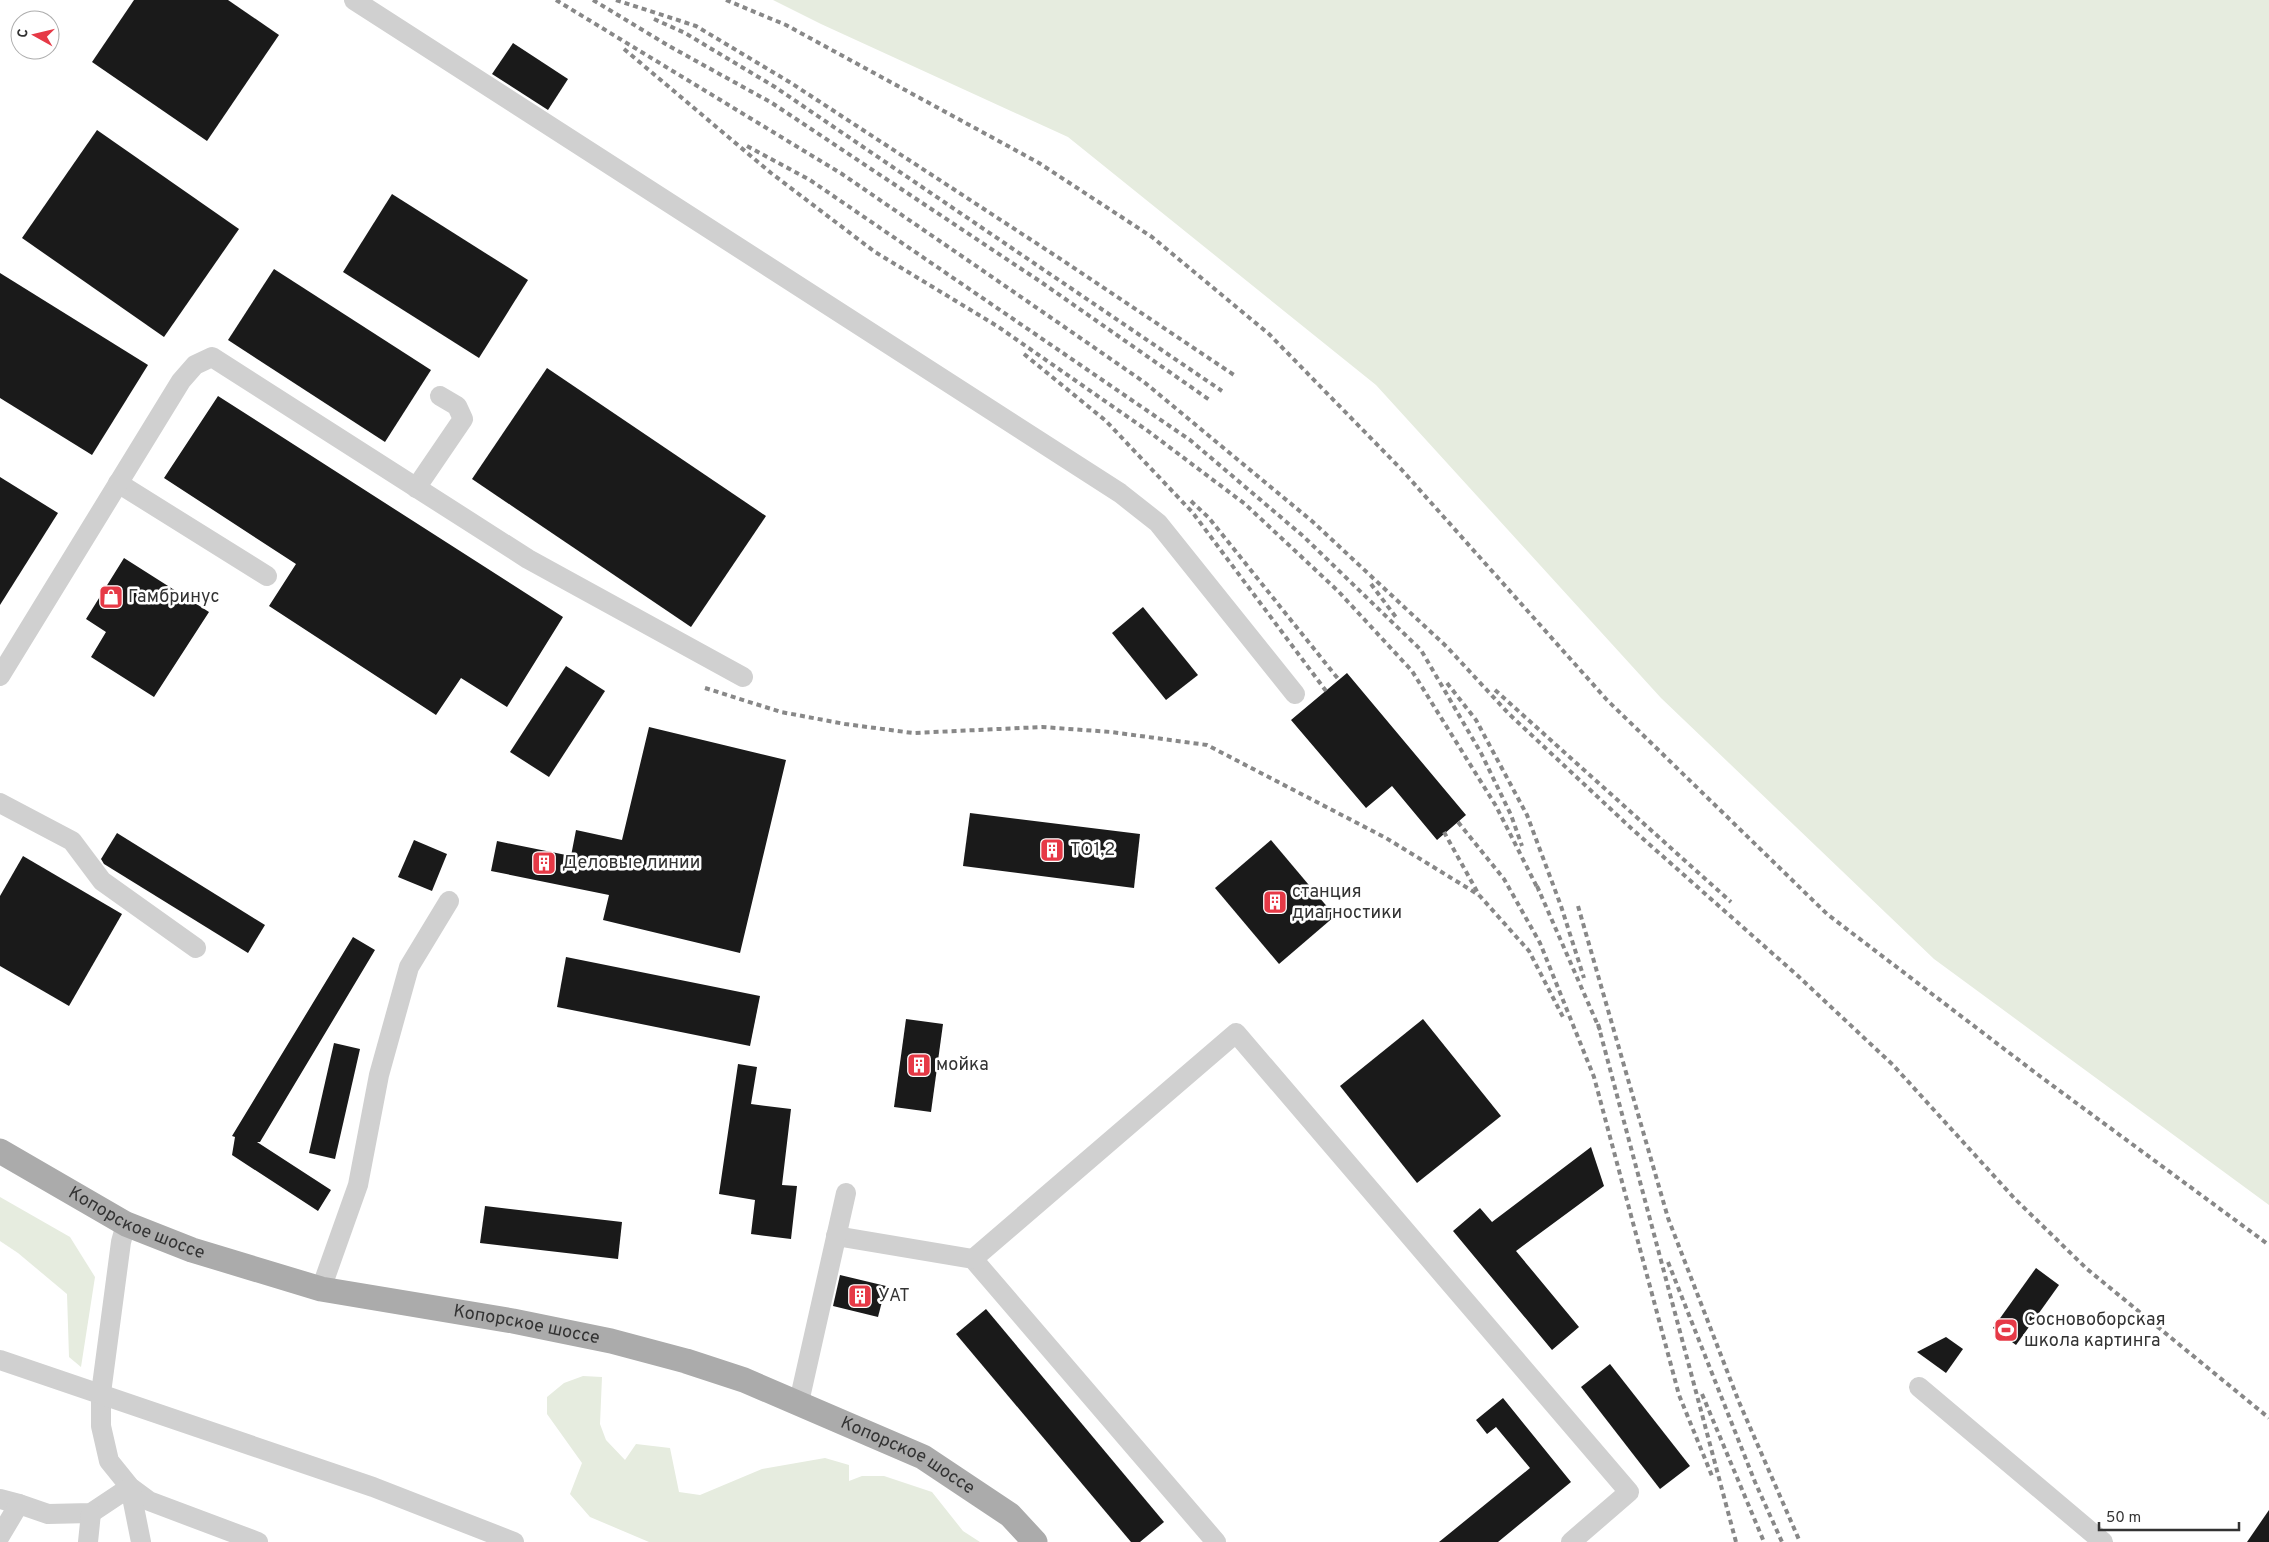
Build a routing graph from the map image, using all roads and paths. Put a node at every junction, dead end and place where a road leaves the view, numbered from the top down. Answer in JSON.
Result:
{"nodes":[{"id":1,"x":354,"y":0,"type":"edge"},
{"id":2,"x":440,"y":396,"type":"dead end"},
{"id":3,"x":118,"y":483,"type":"junction"},
{"id":4,"x":416,"y":488,"type":"junction"},
{"id":5,"x":267,"y":576,"type":"dead end"},
{"id":6,"x":0,"y":676,"type":"edge"},
{"id":7,"x":742,"y":677,"type":"dead end"},
{"id":8,"x":1295,"y":694,"type":"dead end"},
{"id":9,"x":0,"y":803,"type":"edge"},
{"id":10,"x":449,"y":902,"type":"dead end"},
{"id":11,"x":196,"y":948,"type":"dead end"},
{"id":12,"x":0,"y":1151,"type":"edge"},
{"id":13,"x":846,"y":1193,"type":"dead end"},
{"id":14,"x":126,"y":1224,"type":"junction"},
{"id":15,"x":836,"y":1236,"type":"junction"},
{"id":16,"x":973,"y":1259,"type":"junction"},
{"id":17,"x":321,"y":1289,"type":"junction"},
{"id":18,"x":0,"y":1360,"type":"edge"},
{"id":19,"x":1919,"y":1387,"type":"dead end"},
{"id":20,"x":101,"y":1393,"type":"junction"},
{"id":21,"x":799,"y":1402,"type":"junction"},
{"id":22,"x":130,"y":1486,"type":"junction"},
{"id":23,"x":0,"y":1499,"type":"edge"},
{"id":24,"x":19,"y":1504,"type":"junction"},
{"id":25,"x":91,"y":1514,"type":"junction"},
{"id":26,"x":0,"y":1536,"type":"edge"},
{"id":27,"x":88,"y":1542,"type":"edge"},
{"id":28,"x":141,"y":1542,"type":"edge"},
{"id":29,"x":258,"y":1542,"type":"edge"},
{"id":30,"x":514,"y":1542,"type":"edge"},
{"id":31,"x":1035,"y":1542,"type":"edge"},
{"id":32,"x":1216,"y":1542,"type":"edge"},
{"id":33,"x":1571,"y":1542,"type":"edge"},
{"id":34,"x":2103,"y":1542,"type":"edge"}],
"edges":[{"from":1,"to":8,"type":"street"},
{"from":2,"to":4,"type":"street"},
{"from":3,"to":4,"type":"street"},
{"from":3,"to":5,"type":"street"},
{"from":3,"to":6,"type":"street"},
{"from":4,"to":7,"type":"street"},
{"from":9,"to":11,"type":"street"},
{"from":10,"to":17,"type":"street"},
{"from":12,"to":14,"type":"main road","name":"Копорское шоссе"},
{"from":13,"to":15,"type":"street"},
{"from":14,"to":17,"type":"main road","name":"Копорское шоссе"},
{"from":14,"to":20,"type":"street"},
{"from":15,"to":16,"type":"street"},
{"from":15,"to":21,"type":"street"},
{"from":16,"to":32,"type":"street"},
{"from":16,"to":33,"type":"street"},
{"from":17,"to":21,"type":"main road","name":"Копорское шоссе"},
{"from":18,"to":20,"type":"street"},
{"from":19,"to":34,"type":"street"},
{"from":20,"to":22,"type":"street"},
{"from":20,"to":30,"type":"street"},
{"from":21,"to":31,"type":"main road","name":"Копорское шоссе"},
{"from":22,"to":25,"type":"street"},
{"from":22,"to":28,"type":"street"},
{"from":22,"to":29,"type":"street"},
{"from":23,"to":24,"type":"street"},
{"from":24,"to":25,"type":"street"},
{"from":24,"to":26,"type":"street"},
{"from":25,"to":27,"type":"street"}]}
